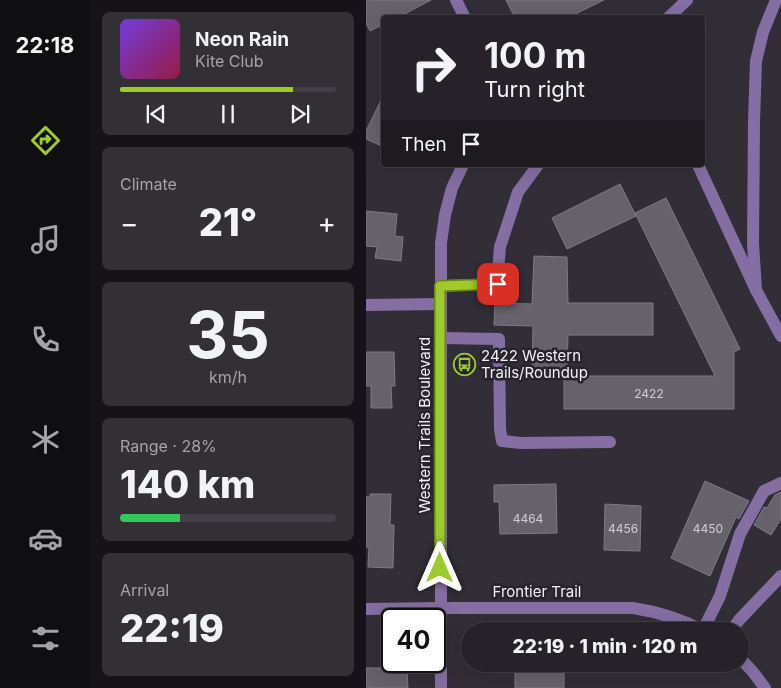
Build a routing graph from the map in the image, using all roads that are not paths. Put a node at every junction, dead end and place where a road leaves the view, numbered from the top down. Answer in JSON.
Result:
{"nodes":[{"id":1,"x":456,"y":0,"type":"edge"},
{"id":2,"x":687,"y":0,"type":"edge"},
{"id":3,"x":776,"y":0,"type":"edge"},
{"id":4,"x":464,"y":15,"type":"edge"},
{"id":5,"x":671,"y":15,"type":"edge"},
{"id":6,"x":462,"y":167,"type":"edge"},
{"id":7,"x":537,"y":167,"type":"edge"},
{"id":8,"x":699,"y":167,"type":"edge"},
{"id":9,"x":440,"y":286,"type":"junction"},
{"id":10,"x":756,"y":290,"type":"junction"},
{"id":11,"x":366,"y":304,"type":"edge"},
{"id":12,"x":440,"y":304,"type":"junction"},
{"id":13,"x":781,"y":336,"type":"edge"},
{"id":14,"x":441,"y":338,"type":"junction"},
{"id":15,"x":610,"y":442,"type":"dead end"},
{"id":16,"x":781,"y":483,"type":"edge"},
{"id":17,"x":781,"y":576,"type":"edge"},
{"id":18,"x":440,"y":608,"type":"edge"},
{"id":19,"x":446,"y":608,"type":"edge"},
{"id":20,"x":366,"y":609,"type":"edge"},
{"id":21,"x":381,"y":609,"type":"edge"},
{"id":22,"x":684,"y":622,"type":"edge"},
{"id":23,"x":708,"y":622,"type":"edge"},
{"id":24,"x":738,"y":622,"type":"edge"},
{"id":25,"x":749,"y":668,"type":"edge"},
{"id":26,"x":441,"y":673,"type":"edge"},
{"id":27,"x":441,"y":688,"type":"edge"},
{"id":28,"x":765,"y":688,"type":"edge"}],
"edges":[{"from":1,"to":4,"type":"street"},
{"from":2,"to":5,"type":"street"},
{"from":3,"to":10,"type":"street"},
{"from":6,"to":9,"type":"street","name":"Western Trails Boulevard"},
{"from":7,"to":9,"type":"street"},
{"from":8,"to":10,"type":"street"},
{"from":9,"to":12,"type":"street","name":"Western Trails Boulevard"},
{"from":10,"to":13,"type":"street"},
{"from":11,"to":12,"type":"street"},
{"from":12,"to":14,"type":"street","name":"Western Trails Boulevard"},
{"from":14,"to":15,"type":"street"},
{"from":14,"to":18,"type":"street","name":"Western Trails Boulevard"},
{"from":16,"to":23,"type":"street"},
{"from":17,"to":24,"type":"street"},
{"from":19,"to":22,"type":"street","name":"Frontier Trail"},
{"from":20,"to":21,"type":"street","name":"Frontier Trail"},
{"from":25,"to":28,"type":"street"},
{"from":26,"to":27,"type":"street","name":"Western Trails Boulevard"}]}
